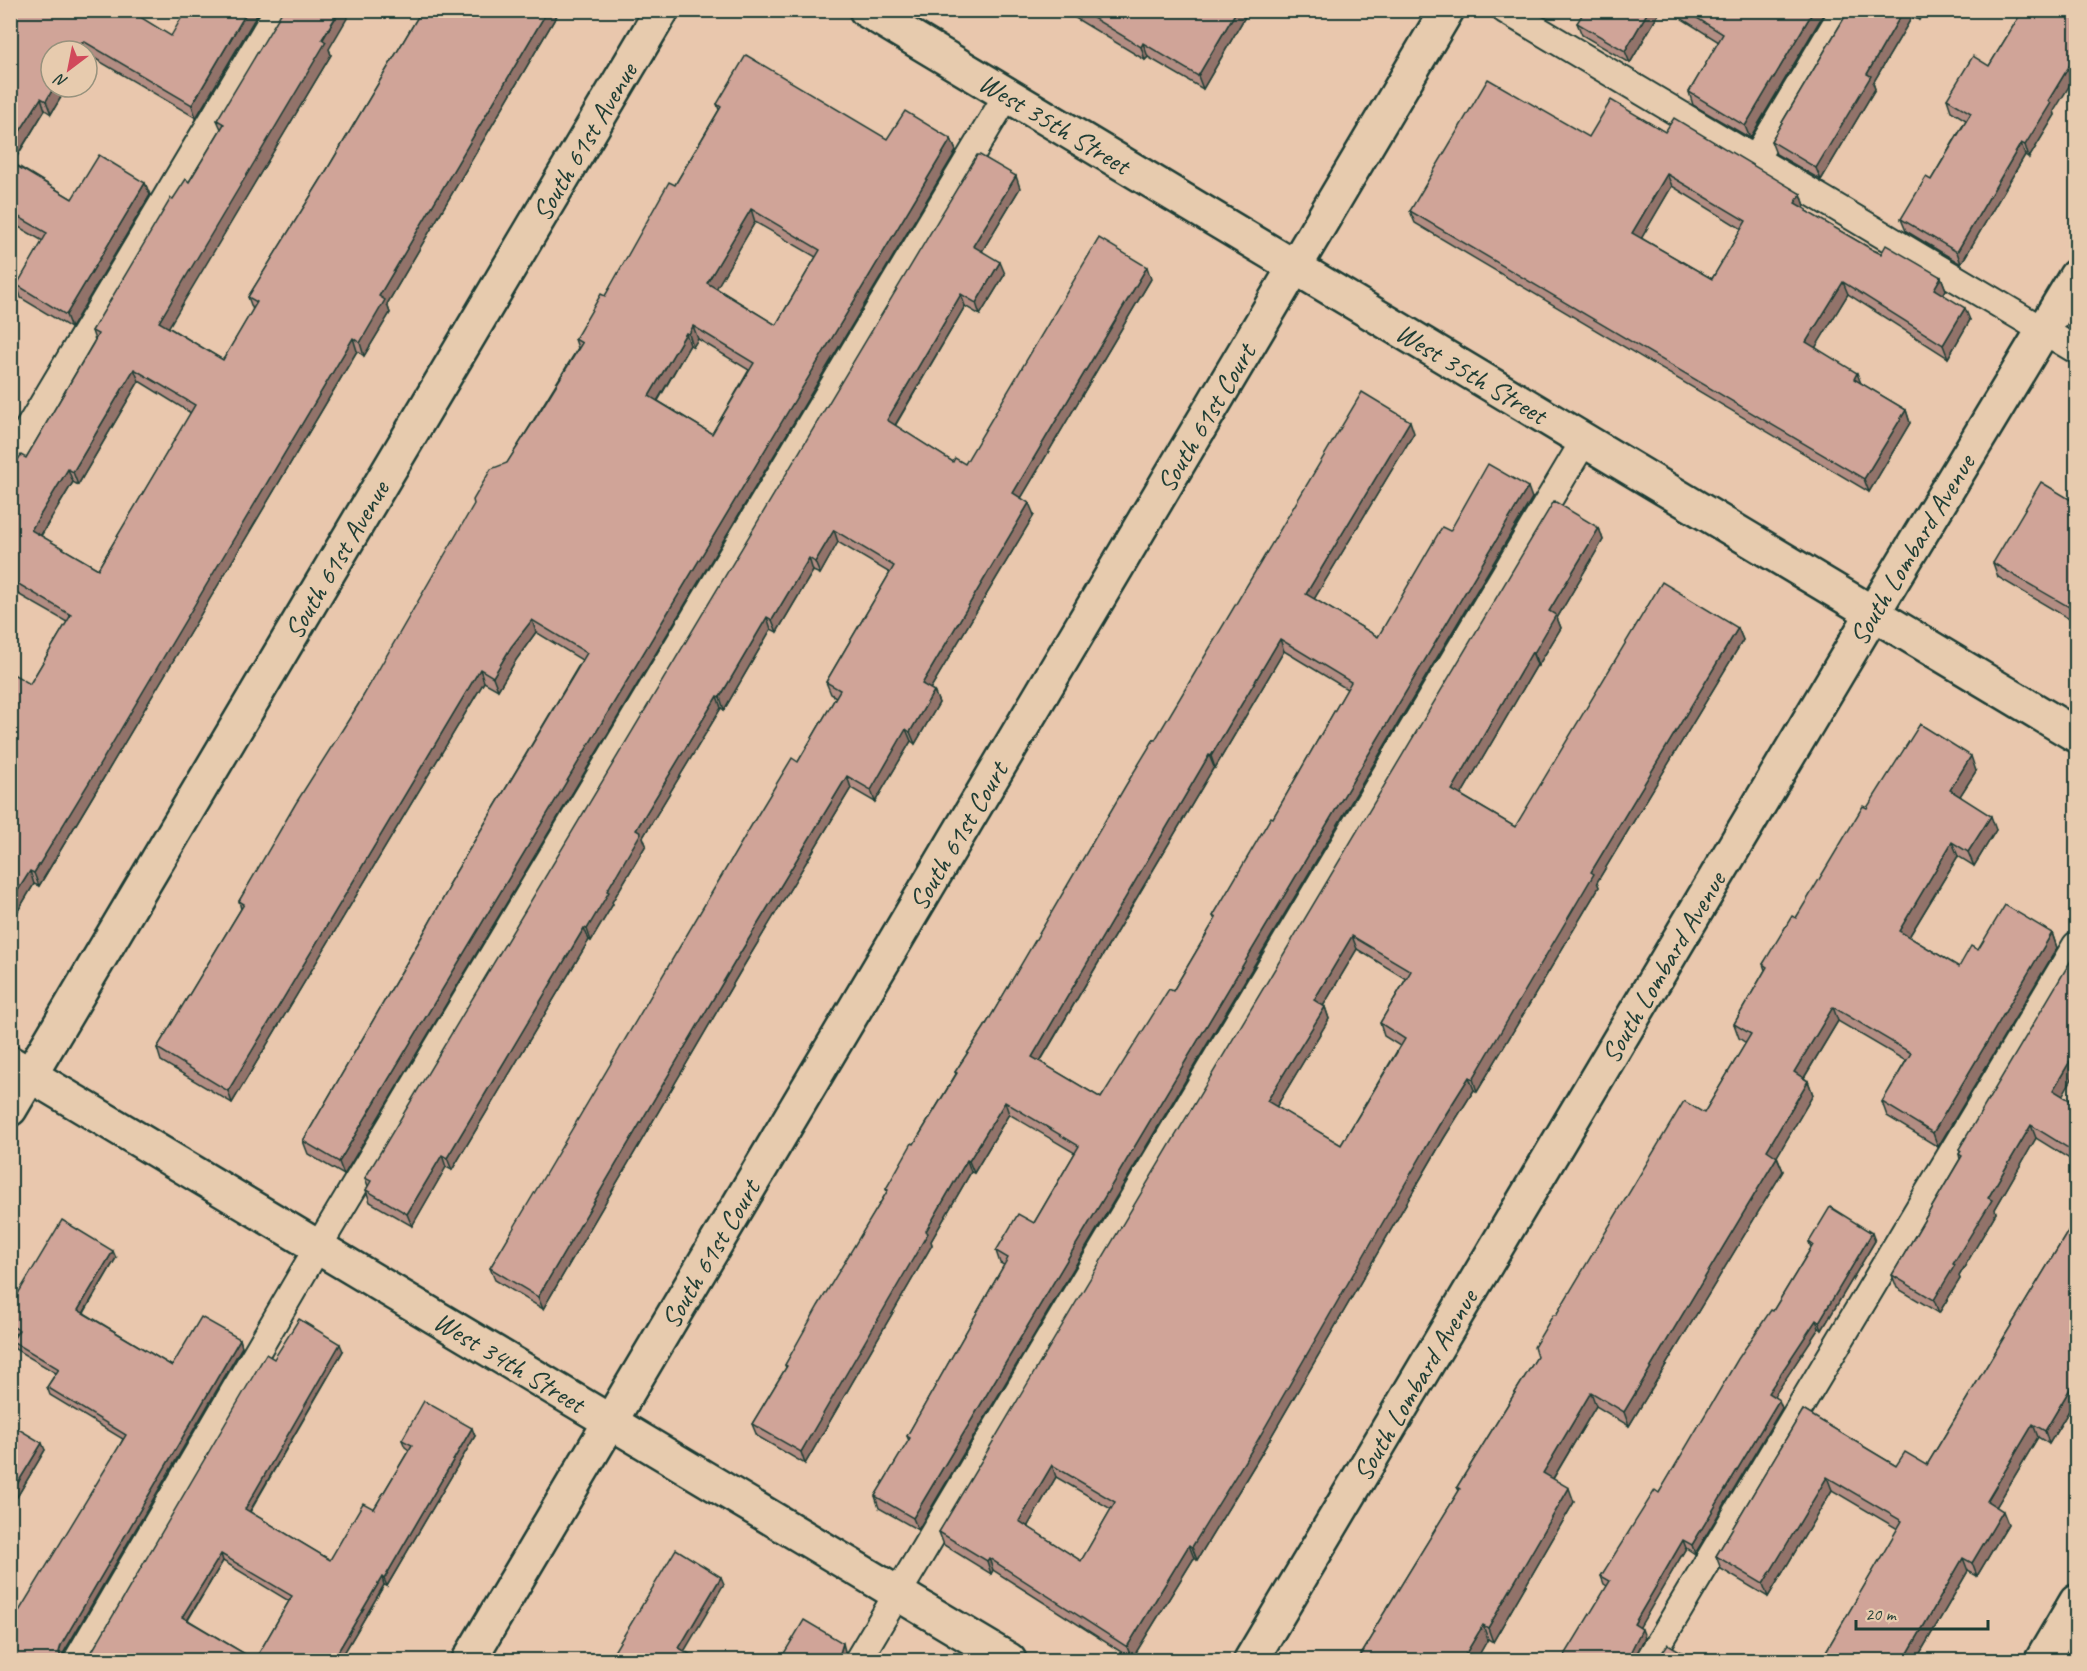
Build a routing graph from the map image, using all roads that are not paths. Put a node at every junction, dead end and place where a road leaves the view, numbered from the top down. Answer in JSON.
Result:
{"nodes":[{"id":1,"x":278,"y":10,"type":"edge"},
{"id":2,"x":662,"y":10,"type":"edge"},
{"id":3,"x":866,"y":10,"type":"edge"},
{"id":4,"x":1447,"y":10,"type":"edge"},
{"id":5,"x":1505,"y":10,"type":"edge"},
{"id":6,"x":1844,"y":10,"type":"edge"},
{"id":7,"x":1007,"y":95,"type":"junction"},
{"id":8,"x":1755,"y":159,"type":"junction"},
{"id":9,"x":1294,"y":268,"type":"junction"},
{"id":10,"x":2076,"y":276,"type":"edge"},
{"id":11,"x":2044,"y":330,"type":"junction"},
{"id":12,"x":2076,"y":351,"type":"edge"},
{"id":13,"x":1584,"y":441,"type":"junction"},
{"id":14,"x":10,"y":459,"type":"edge"},
{"id":15,"x":1873,"y":613,"type":"junction"},
{"id":16,"x":2076,"y":735,"type":"edge"},
{"id":17,"x":2076,"y":945,"type":"edge"},
{"id":18,"x":20,"y":1069,"type":"edge"},
{"id":19,"x":10,"y":1109,"type":"edge"},
{"id":20,"x":318,"y":1247,"type":"junction"},
{"id":21,"x":610,"y":1422,"type":"junction"},
{"id":22,"x":898,"y":1594,"type":"junction"},
{"id":23,"x":2076,"y":1602,"type":"edge"},
{"id":24,"x":77,"y":1660,"type":"edge"},
{"id":25,"x":469,"y":1660,"type":"edge"},
{"id":26,"x":858,"y":1660,"type":"edge"},
{"id":27,"x":1009,"y":1660,"type":"edge"},
{"id":28,"x":1251,"y":1660,"type":"edge"},
{"id":29,"x":1649,"y":1660,"type":"edge"},
{"id":30,"x":2042,"y":1660,"type":"edge"}],
"edges":[{"from":1,"to":14,"type":"lane"},
{"from":2,"to":18,"type":"street","name":"South 61st Avenue"},
{"from":3,"to":7,"type":"street","name":"West 35th Street"},
{"from":4,"to":9,"type":"street","name":"South 61st Court"},
{"from":5,"to":8,"type":"lane"},
{"from":6,"to":8,"type":"lane"},
{"from":7,"to":9,"type":"street","name":"West 35th Street"},
{"from":7,"to":20,"type":"lane"},
{"from":8,"to":11,"type":"lane"},
{"from":9,"to":13,"type":"street","name":"West 35th Street"},
{"from":9,"to":21,"type":"street","name":"South 61st Court"},
{"from":10,"to":11,"type":"street","name":"South Lombard Avenue"},
{"from":11,"to":12,"type":"lane"},
{"from":11,"to":15,"type":"street","name":"South Lombard Avenue"},
{"from":13,"to":15,"type":"street","name":"West 35th Street"},
{"from":13,"to":22,"type":"lane"},
{"from":15,"to":16,"type":"street","name":"West 35th Street"},
{"from":15,"to":28,"type":"street","name":"South Lombard Avenue"},
{"from":17,"to":29,"type":"lane"},
{"from":18,"to":19,"type":"street","name":"South 61st Avenue"},
{"from":18,"to":20,"type":"street","name":"West 34th Street"},
{"from":20,"to":21,"type":"street","name":"West 34th Street"},
{"from":20,"to":24,"type":"lane"},
{"from":21,"to":22,"type":"street","name":"West 34th Street"},
{"from":21,"to":25,"type":"street","name":"South 61st Court"},
{"from":22,"to":26,"type":"lane"},
{"from":22,"to":27,"type":"street","name":"West 34th Street"},
{"from":23,"to":30,"type":"street"}]}
